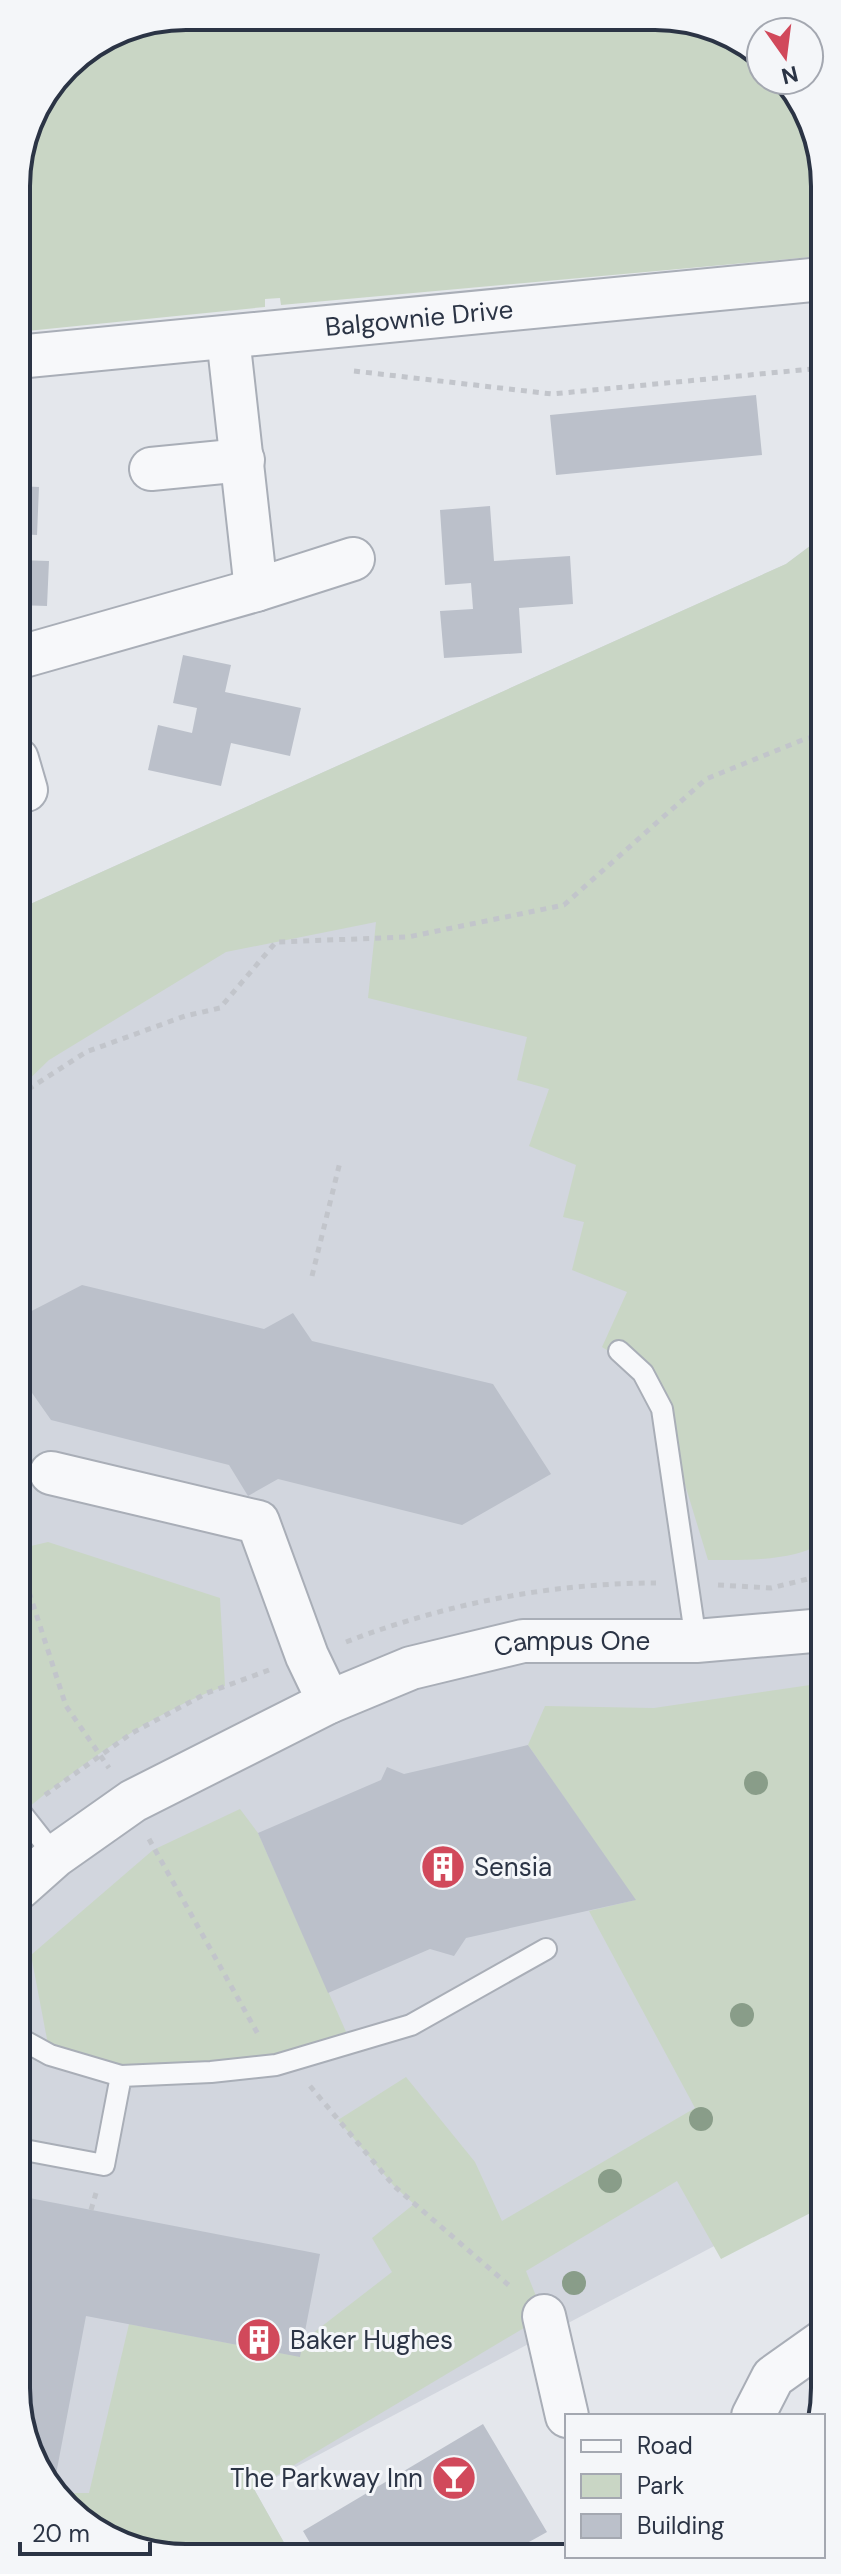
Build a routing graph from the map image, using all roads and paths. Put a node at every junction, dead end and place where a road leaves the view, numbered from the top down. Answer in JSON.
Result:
{"nodes":[{"id":1,"x":811,"y":280,"type":"edge"},
{"id":2,"x":228,"y":337,"type":"junction"},
{"id":3,"x":30,"y":356,"type":"edge"},
{"id":4,"x":811,"y":369,"type":"edge"},
{"id":5,"x":343,"y":370,"type":"dead end"},
{"id":6,"x":243,"y":460,"type":"junction"},
{"id":7,"x":151,"y":469,"type":"dead end"},
{"id":8,"x":353,"y":559,"type":"dead end"},
{"id":9,"x":256,"y":590,"type":"junction"},
{"id":10,"x":30,"y":654,"type":"edge"},
{"id":11,"x":811,"y":738,"type":"edge"},
{"id":12,"x":30,"y":1088,"type":"edge"},
{"id":13,"x":340,"y":1162,"type":"dead end"},
{"id":14,"x":312,"y":1276,"type":"dead end"},
{"id":15,"x":619,"y":1351,"type":"dead end"},
{"id":16,"x":51,"y":1473,"type":"dead end"},
{"id":17,"x":30,"y":1595,"type":"edge"},
{"id":18,"x":811,"y":1631,"type":"edge"},
{"id":19,"x":696,"y":1641,"type":"junction"},
{"id":20,"x":329,"y":1702,"type":"junction"},
{"id":21,"x":133,"y":1801,"type":"junction"},
{"id":22,"x":30,"y":1824,"type":"edge"},
{"id":23,"x":55,"y":1856,"type":"junction"},
{"id":24,"x":30,"y":1878,"type":"edge"},
{"id":25,"x":546,"y":1949,"type":"dead end"},
{"id":26,"x":30,"y":2044,"type":"edge"},
{"id":27,"x":283,"y":2062,"type":"junction"},
{"id":28,"x":121,"y":2076,"type":"junction"},
{"id":29,"x":30,"y":2151,"type":"edge"},
{"id":30,"x":544,"y":2316,"type":"joint"},
{"id":31,"x":811,"y":2350,"type":"edge"},
{"id":32,"x":567,"y":2414,"type":"edge"},
{"id":33,"x":754,"y":2414,"type":"edge"}],
"edges":[{"from":1,"to":2,"type":"street","name":"Balgownie Drive"},
{"from":2,"to":3,"type":"street","name":"Balgownie Drive"},
{"from":2,"to":6,"type":"street"},
{"from":4,"to":5,"type":"path"},
{"from":6,"to":7,"type":"street"},
{"from":6,"to":9,"type":"street"},
{"from":8,"to":9,"type":"street"},
{"from":9,"to":10,"type":"street"},
{"from":11,"to":12,"type":"path"},
{"from":13,"to":14,"type":"path"},
{"from":15,"to":19,"type":"lane"},
{"from":16,"to":20,"type":"street"},
{"from":17,"to":21,"type":"path"},
{"from":18,"to":19,"type":"street","name":"Campus One"},
{"from":19,"to":20,"type":"street","name":"Campus One"},
{"from":20,"to":21,"type":"street","name":"Campus One"},
{"from":21,"to":23,"type":"street","name":"Campus One"},
{"from":21,"to":27,"type":"path"},
{"from":22,"to":23,"type":"lane"},
{"from":23,"to":24,"type":"street","name":"Campus One"},
{"from":25,"to":27,"type":"lane"},
{"from":26,"to":28,"type":"lane"},
{"from":27,"to":28,"type":"lane"},
{"from":27,"to":30,"type":"path"},
{"from":28,"to":29,"type":"lane"},
{"from":30,"to":32,"type":"street"},
{"from":31,"to":33,"type":"street"}]}
